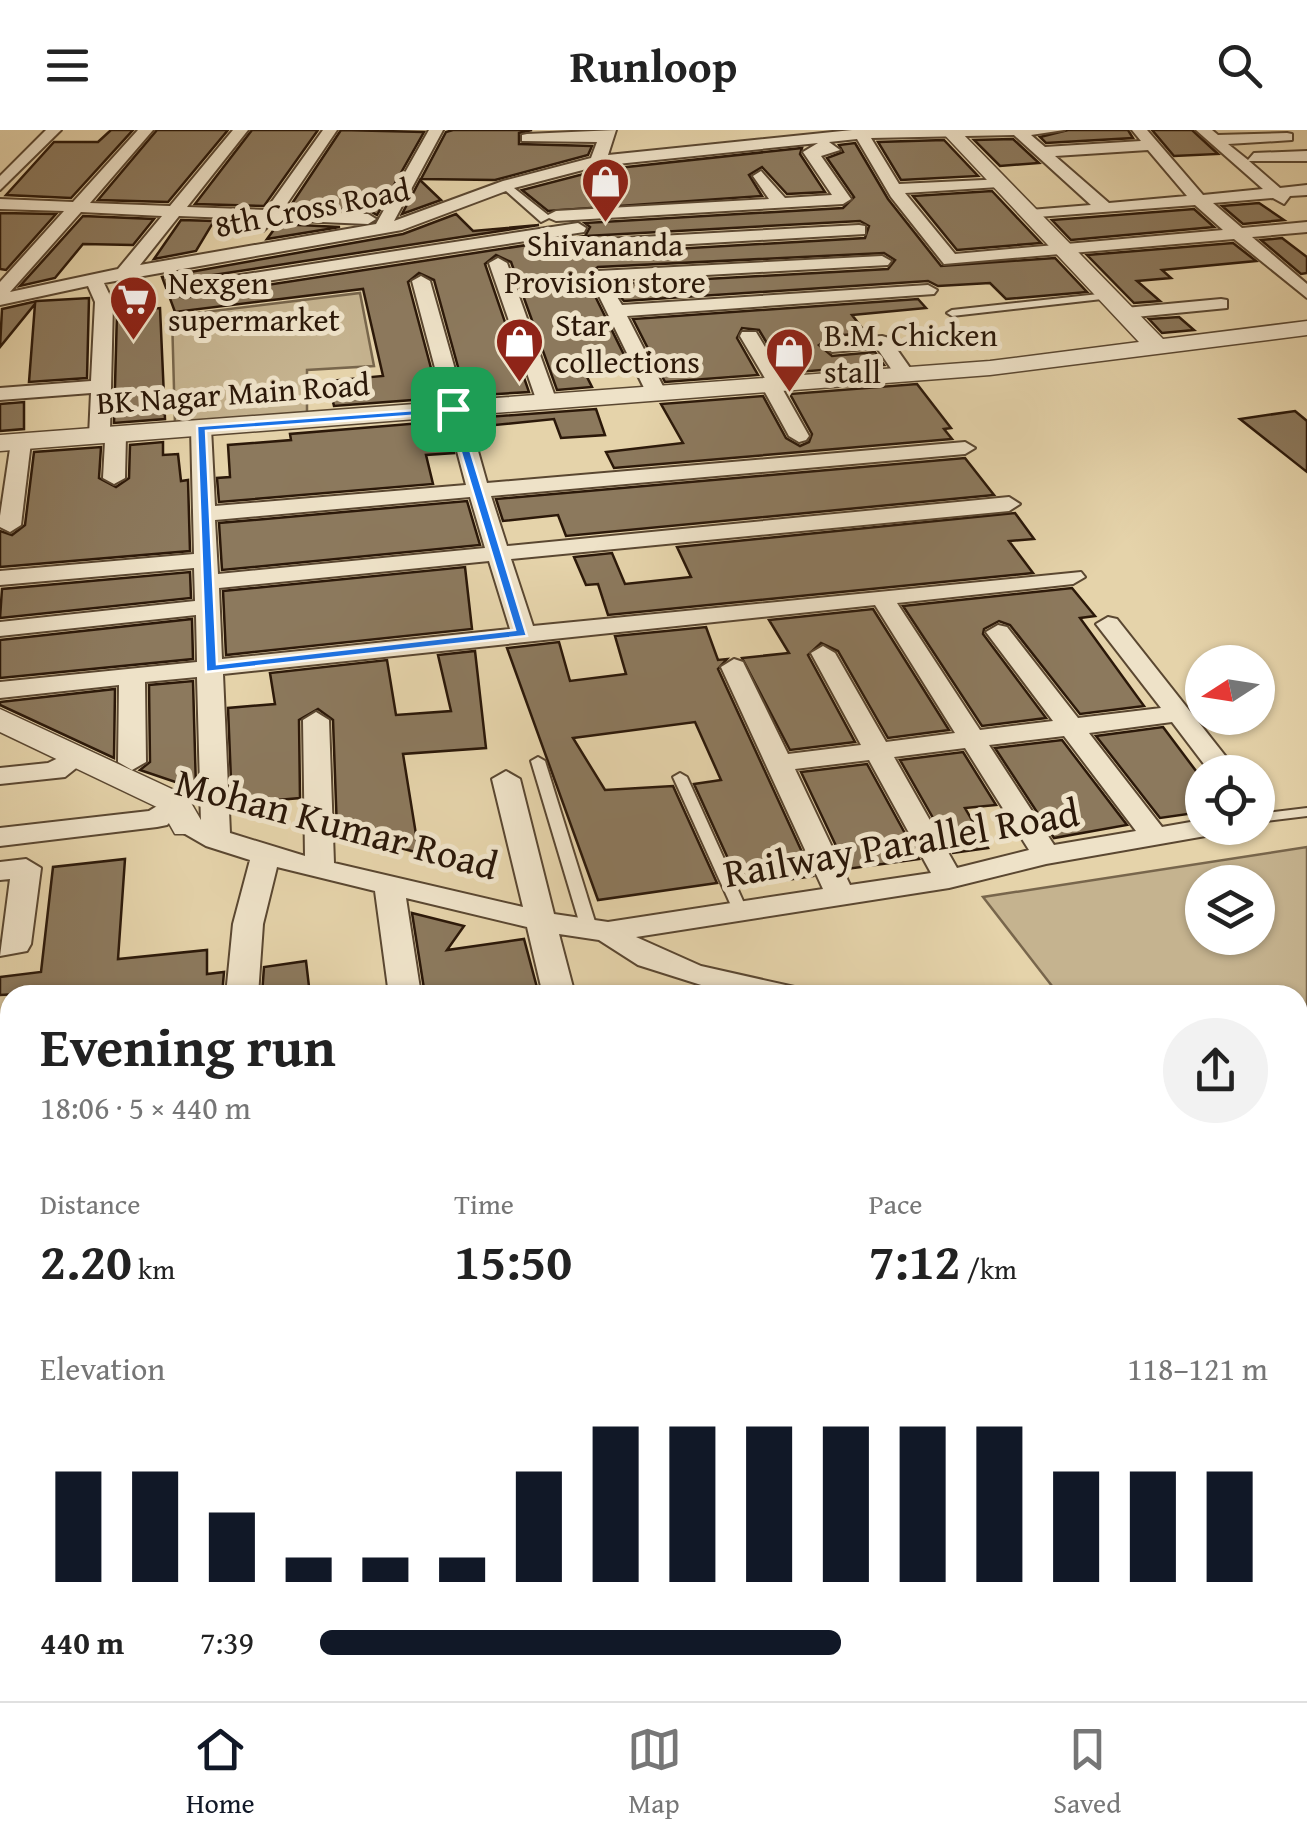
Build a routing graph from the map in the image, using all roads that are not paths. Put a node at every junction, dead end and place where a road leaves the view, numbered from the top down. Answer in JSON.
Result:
{"nodes":[{"id":1,"x":54,"y":130,"type":"edge"},
{"id":2,"x":146,"y":130,"type":"edge"},
{"id":3,"x":240,"y":130,"type":"edge"},
{"id":4,"x":330,"y":130,"type":"edge"},
{"id":5,"x":436,"y":130,"type":"edge"},
{"id":6,"x":710,"y":130,"type":"edge"},
{"id":7,"x":949,"y":130,"type":"edge"},
{"id":8,"x":1035,"y":130,"type":"edge"},
{"id":9,"x":1057,"y":130,"type":"edge"},
{"id":10,"x":1139,"y":130,"type":"edge"},
{"id":11,"x":1018,"y":131,"type":"edge"},
{"id":12,"x":607,"y":134,"type":"edge"},
{"id":13,"x":1209,"y":135,"type":"edge"},
{"id":14,"x":1287,"y":137,"type":"dead end"},
{"id":15,"x":864,"y":138,"type":"edge"},
{"id":16,"x":1152,"y":145,"type":"junction"},
{"id":17,"x":814,"y":146,"type":"junction"},
{"id":18,"x":706,"y":150,"type":"junction"},
{"id":19,"x":1042,"y":152,"type":"junction"},
{"id":20,"x":1307,"y":156,"type":"edge"},
{"id":21,"x":1236,"y":159,"type":"junction"},
{"id":22,"x":519,"y":161,"type":"edge"},
{"id":23,"x":598,"y":161,"type":"junction"},
{"id":24,"x":902,"y":168,"type":"dead end"},
{"id":25,"x":882,"y":170,"type":"junction"},
{"id":26,"x":761,"y":176,"type":"dead end"},
{"id":27,"x":1307,"y":176,"type":"edge"},
{"id":28,"x":626,"y":177,"type":"dead end"},
{"id":29,"x":1256,"y":179,"type":"junction"},
{"id":30,"x":589,"y":182,"type":"dead end"},
{"id":31,"x":999,"y":182,"type":"junction"},
{"id":32,"x":0,"y":186,"type":"edge"},
{"id":33,"x":894,"y":189,"type":"junction"},
{"id":34,"x":1307,"y":190,"type":"edge"},
{"id":35,"x":1275,"y":193,"type":"junction"},
{"id":36,"x":1199,"y":200,"type":"junction"},
{"id":37,"x":781,"y":203,"type":"junction"},
{"id":38,"x":0,"y":204,"type":"edge"},
{"id":39,"x":76,"y":207,"type":"junction"},
{"id":40,"x":178,"y":209,"type":"junction"},
{"id":41,"x":1106,"y":209,"type":"junction"},
{"id":42,"x":274,"y":213,"type":"junction"},
{"id":43,"x":1030,"y":215,"type":"junction"},
{"id":44,"x":1307,"y":215,"type":"edge"},
{"id":45,"x":540,"y":217,"type":"junction"},
{"id":46,"x":518,"y":219,"type":"dead end"},
{"id":47,"x":468,"y":222,"type":"dead end"},
{"id":48,"x":390,"y":225,"type":"junction"},
{"id":49,"x":1307,"y":227,"type":"edge"},
{"id":50,"x":580,"y":229,"type":"junction"},
{"id":51,"x":858,"y":230,"type":"dead end"},
{"id":52,"x":1236,"y":234,"type":"junction"},
{"id":53,"x":285,"y":245,"type":"junction"},
{"id":54,"x":1063,"y":249,"type":"junction"},
{"id":55,"x":242,"y":252,"type":"junction"},
{"id":56,"x":882,"y":261,"type":"dead end"},
{"id":57,"x":498,"y":262,"type":"dead end"},
{"id":58,"x":124,"y":273,"type":"junction"},
{"id":59,"x":598,"y":276,"type":"junction"},
{"id":60,"x":301,"y":277,"type":"junction"},
{"id":61,"x":94,"y":279,"type":"junction"},
{"id":62,"x":421,"y":281,"type":"dead end"},
{"id":63,"x":182,"y":290,"type":"dead end"},
{"id":64,"x":928,"y":290,"type":"dead end"},
{"id":65,"x":1307,"y":293,"type":"edge"},
{"id":66,"x":1108,"y":296,"type":"junction"},
{"id":67,"x":0,"y":297,"type":"edge"},
{"id":68,"x":1221,"y":304,"type":"dead end"},
{"id":69,"x":615,"y":311,"type":"junction"},
{"id":70,"x":952,"y":313,"type":"dead end"},
{"id":71,"x":1125,"y":314,"type":"junction"},
{"id":72,"x":1307,"y":328,"type":"edge"},
{"id":73,"x":749,"y":336,"type":"dead end"},
{"id":74,"x":832,"y":346,"type":"dead end"},
{"id":75,"x":1158,"y":348,"type":"junction"},
{"id":76,"x":904,"y":375,"type":"junction"},
{"id":77,"x":774,"y":385,"type":"junction"},
{"id":78,"x":101,"y":386,"type":"junction"},
{"id":79,"x":0,"y":394,"type":"edge"},
{"id":80,"x":657,"y":394,"type":"junction"},
{"id":81,"x":548,"y":402,"type":"junction"},
{"id":82,"x":453,"y":409,"type":"junction"},
{"id":83,"x":200,"y":428,"type":"junction"},
{"id":84,"x":107,"y":435,"type":"junction"},
{"id":85,"x":799,"y":436,"type":"dead end"},
{"id":86,"x":10,"y":443,"type":"edge"},
{"id":87,"x":965,"y":448,"type":"dead end"},
{"id":88,"x":114,"y":478,"type":"dead end"},
{"id":89,"x":479,"y":488,"type":"junction"},
{"id":90,"x":1009,"y":504,"type":"dead end"},
{"id":91,"x":204,"y":514,"type":"junction"},
{"id":92,"x":10,"y":525,"type":"dead end"},
{"id":93,"x":496,"y":552,"type":"junction"},
{"id":94,"x":1073,"y":576,"type":"dead end"},
{"id":95,"x":0,"y":578,"type":"edge"},
{"id":96,"x":205,"y":583,"type":"junction"},
{"id":97,"x":881,"y":596,"type":"junction"},
{"id":98,"x":1108,"y":624,"type":"dead end"},
{"id":99,"x":0,"y":629,"type":"edge"},
{"id":100,"x":998,"y":632,"type":"dead end"},
{"id":101,"x":523,"y":633,"type":"junction"},
{"id":102,"x":824,"y":653,"type":"dead end"},
{"id":103,"x":734,"y":667,"type":"dead end"},
{"id":104,"x":210,"y":669,"type":"junction"},
{"id":105,"x":132,"y":677,"type":"junction"},
{"id":106,"x":0,"y":690,"type":"edge"},
{"id":107,"x":1177,"y":714,"type":"junction"},
{"id":108,"x":0,"y":719,"type":"edge"},
{"id":109,"x":316,"y":720,"type":"dead end"},
{"id":110,"x":1069,"y":725,"type":"junction"},
{"id":111,"x":970,"y":738,"type":"junction"},
{"id":112,"x":0,"y":741,"type":"edge"},
{"id":113,"x":876,"y":748,"type":"junction"},
{"id":114,"x":1210,"y":755,"type":"edge"},
{"id":115,"x":538,"y":761,"type":"dead end"},
{"id":116,"x":132,"y":762,"type":"dead end"},
{"id":117,"x":778,"y":762,"type":"junction"},
{"id":118,"x":66,"y":764,"type":"junction"},
{"id":119,"x":0,"y":776,"type":"edge"},
{"id":120,"x":680,"y":778,"type":"dead end"},
{"id":121,"x":506,"y":779,"type":"dead end"},
{"id":122,"x":1307,"y":812,"type":"edge"},
{"id":123,"x":1275,"y":815,"type":"edge"},
{"id":124,"x":184,"y":822,"type":"junction"},
{"id":125,"x":1185,"y":832,"type":"edge"},
{"id":126,"x":0,"y":836,"type":"edge"},
{"id":127,"x":1155,"y":837,"type":"junction"},
{"id":128,"x":1046,"y":855,"type":"junction"},
{"id":129,"x":266,"y":856,"type":"junction"},
{"id":130,"x":320,"y":868,"type":"junction"},
{"id":131,"x":0,"y":871,"type":"edge"},
{"id":132,"x":949,"y":879,"type":"junction"},
{"id":133,"x":389,"y":885,"type":"junction"},
{"id":134,"x":841,"y":897,"type":"junction"},
{"id":135,"x":741,"y":912,"type":"junction"},
{"id":136,"x":541,"y":922,"type":"junction"},
{"id":137,"x":599,"y":930,"type":"junction"},
{"id":138,"x":0,"y":946,"type":"edge"},
{"id":139,"x":669,"y":981,"type":"edge"},
{"id":140,"x":243,"y":985,"type":"edge"},
{"id":141,"x":404,"y":985,"type":"edge"},
{"id":142,"x":557,"y":985,"type":"edge"},
{"id":143,"x":703,"y":985,"type":"edge"}],
"edges":[{"from":1,"to":32,"type":"street"},
{"from":2,"to":39,"type":"street"},
{"from":3,"to":40,"type":"street"},
{"from":4,"to":42,"type":"street"},
{"from":5,"to":48,"type":"street"},
{"from":6,"to":18,"type":"street"},
{"from":7,"to":11,"type":"street"},
{"from":7,"to":15,"type":"street"},
{"from":7,"to":31,"type":"street"},
{"from":8,"to":9,"type":"street"},
{"from":8,"to":11,"type":"street"},
{"from":10,"to":16,"type":"street"},
{"from":11,"to":19,"type":"street"},
{"from":12,"to":22,"type":"street"},
{"from":12,"to":23,"type":"street"},
{"from":13,"to":14,"type":"street"},
{"from":13,"to":21,"type":"street"},
{"from":15,"to":17,"type":"street"},
{"from":15,"to":17,"type":"street"},
{"from":15,"to":25,"type":"street"},
{"from":16,"to":19,"type":"street"},
{"from":16,"to":36,"type":"street"},
{"from":17,"to":18,"type":"street","name":"8th Cross Road"},
{"from":17,"to":28,"type":"street"},
{"from":17,"to":37,"type":"street"},
{"from":18,"to":23,"type":"street","name":"8th Cross Road"},
{"from":19,"to":41,"type":"street"},
{"from":20,"to":21,"type":"street"},
{"from":21,"to":29,"type":"street"},
{"from":22,"to":23,"type":"street","name":"8th Cross Road"},
{"from":22,"to":30,"type":"street"},
{"from":22,"to":45,"type":"street"},
{"from":22,"to":48,"type":"street","name":"8th Cross Road"},
{"from":24,"to":25,"type":"street"},
{"from":25,"to":33,"type":"street"},
{"from":26,"to":37,"type":"street"},
{"from":27,"to":29,"type":"street"},
{"from":29,"to":35,"type":"street"},
{"from":31,"to":33,"type":"street"},
{"from":31,"to":43,"type":"street"},
{"from":33,"to":54,"type":"street"},
{"from":34,"to":35,"type":"street"},
{"from":35,"to":36,"type":"street"},
{"from":35,"to":44,"type":"street"},
{"from":36,"to":41,"type":"street"},
{"from":36,"to":52,"type":"street"},
{"from":37,"to":50,"type":"street"},
{"from":38,"to":39,"type":"street"},
{"from":39,"to":40,"type":"street"},
{"from":39,"to":67,"type":"street"},
{"from":40,"to":42,"type":"street"},
{"from":40,"to":58,"type":"street"},
{"from":41,"to":43,"type":"street"},
{"from":42,"to":48,"type":"street"},
{"from":42,"to":55,"type":"street"},
{"from":43,"to":54,"type":"street"},
{"from":45,"to":46,"type":"street"},
{"from":45,"to":50,"type":"street"},
{"from":47,"to":48,"type":"street"},
{"from":48,"to":53,"type":"street","name":"8th Cross Road"},
{"from":49,"to":52,"type":"street"},
{"from":50,"to":51,"type":"street"},
{"from":50,"to":59,"type":"street"},
{"from":50,"to":60,"type":"street"},
{"from":52,"to":54,"type":"street"},
{"from":52,"to":65,"type":"street"},
{"from":53,"to":55,"type":"street","name":"8th Cross Road"},
{"from":53,"to":60,"type":"street"},
{"from":54,"to":66,"type":"street"},
{"from":55,"to":58,"type":"street","name":"8th Cross Road"},
{"from":56,"to":59,"type":"street"},
{"from":57,"to":81,"type":"street"},
{"from":58,"to":61,"type":"street","name":"8th Cross Road"},
{"from":59,"to":69,"type":"street"},
{"from":60,"to":63,"type":"street"},
{"from":61,"to":67,"type":"street","name":"8th Cross Road"},
{"from":61,"to":78,"type":"street"},
{"from":62,"to":82,"type":"street"},
{"from":64,"to":69,"type":"street"},
{"from":66,"to":70,"type":"lane"},
{"from":66,"to":71,"type":"street"},
{"from":68,"to":71,"type":"street"},
{"from":69,"to":80,"type":"street"},
{"from":71,"to":75,"type":"street"},
{"from":72,"to":75,"type":"street","name":"BK Nagar Main Road"},
{"from":73,"to":77,"type":"street"},
{"from":74,"to":76,"type":"street"},
{"from":75,"to":76,"type":"street","name":"BK Nagar Main Road"},
{"from":76,"to":77,"type":"street","name":"BK Nagar Main Road"},
{"from":77,"to":80,"type":"street","name":"BK Nagar Main Road"},
{"from":77,"to":85,"type":"street"},
{"from":78,"to":79,"type":"street"},
{"from":78,"to":84,"type":"street"},
{"from":80,"to":81,"type":"street","name":"BK Nagar Main Road"},
{"from":81,"to":82,"type":"street","name":"BK Nagar Main Road"},
{"from":82,"to":83,"type":"street","name":"BK Nagar Main Road"},
{"from":82,"to":89,"type":"street"},
{"from":83,"to":84,"type":"street","name":"BK Nagar Main Road"},
{"from":83,"to":91,"type":"street"},
{"from":84,"to":86,"type":"street","name":"BK Nagar Main Road"},
{"from":84,"to":88,"type":"street"},
{"from":86,"to":92,"type":"street"},
{"from":87,"to":89,"type":"street"},
{"from":89,"to":91,"type":"street"},
{"from":89,"to":93,"type":"street"},
{"from":90,"to":93,"type":"street"},
{"from":91,"to":96,"type":"street"},
{"from":93,"to":96,"type":"street"},
{"from":93,"to":101,"type":"street"},
{"from":94,"to":97,"type":"street"},
{"from":95,"to":96,"type":"street"},
{"from":96,"to":99,"type":"street"},
{"from":96,"to":104,"type":"street"},
{"from":97,"to":101,"type":"street"},
{"from":97,"to":111,"type":"street"},
{"from":98,"to":107,"type":"street"},
{"from":100,"to":110,"type":"street"},
{"from":101,"to":104,"type":"street"},
{"from":102,"to":113,"type":"street"},
{"from":103,"to":117,"type":"street"},
{"from":104,"to":105,"type":"street"},
{"from":104,"to":124,"type":"street"},
{"from":105,"to":106,"type":"street"},
{"from":105,"to":116,"type":"street"},
{"from":107,"to":110,"type":"street"},
{"from":107,"to":114,"type":"street"},
{"from":108,"to":118,"type":"street"},
{"from":109,"to":130,"type":"street"},
{"from":110,"to":111,"type":"street"},
{"from":110,"to":127,"type":"street"},
{"from":111,"to":113,"type":"street"},
{"from":111,"to":128,"type":"street"},
{"from":112,"to":118,"type":"street","name":"Mohan Kumar Road"},
{"from":113,"to":117,"type":"street"},
{"from":113,"to":132,"type":"street"},
{"from":115,"to":137,"type":"lane"},
{"from":117,"to":134,"type":"street"},
{"from":118,"to":119,"type":"street"},
{"from":118,"to":124,"type":"street","name":"Mohan Kumar Road"},
{"from":120,"to":135,"type":"lane"},
{"from":121,"to":136,"type":"street"},
{"from":122,"to":123,"type":"lane"},
{"from":124,"to":126,"type":"street"},
{"from":124,"to":129,"type":"street","name":"Mohan Kumar Road"},
{"from":125,"to":127,"type":"street","name":"Railway Parallel Road"},
{"from":127,"to":128,"type":"street","name":"Railway Parallel Road"},
{"from":128,"to":132,"type":"street","name":"Railway Parallel Road"},
{"from":129,"to":130,"type":"street","name":"Mohan Kumar Road"},
{"from":129,"to":140,"type":"street"},
{"from":130,"to":133,"type":"street","name":"Mohan Kumar Road"},
{"from":131,"to":138,"type":"street"},
{"from":132,"to":134,"type":"street","name":"Railway Parallel Road"},
{"from":133,"to":136,"type":"street","name":"Mohan Kumar Road"},
{"from":133,"to":141,"type":"street"},
{"from":134,"to":135,"type":"street","name":"Railway Parallel Road"},
{"from":135,"to":137,"type":"street","name":"Railway Parallel Road"},
{"from":136,"to":137,"type":"street","name":"Mohan Kumar Road"},
{"from":136,"to":142,"type":"street"},
{"from":137,"to":139,"type":"street"},
{"from":139,"to":143,"type":"street"}]}
